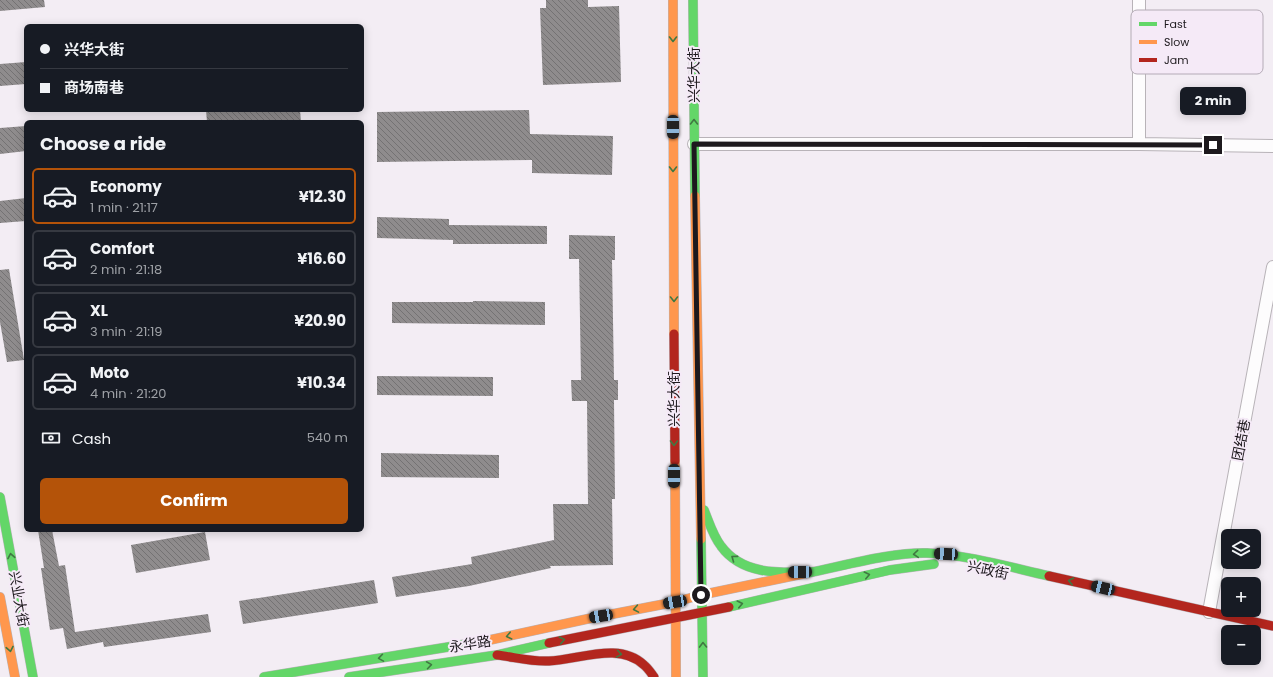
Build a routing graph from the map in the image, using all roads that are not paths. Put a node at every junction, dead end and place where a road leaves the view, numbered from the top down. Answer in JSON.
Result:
{"nodes":[{"id":1,"x":673,"y":0,"type":"edge"},
{"id":2,"x":693,"y":0,"type":"edge"},
{"id":3,"x":1139,"y":74,"type":"edge"},
{"id":4,"x":694,"y":144,"type":"junction"},
{"id":5,"x":1139,"y":144,"type":"junction"},
{"id":6,"x":1273,"y":146,"type":"edge"},
{"id":7,"x":1273,"y":267,"type":"edge"},
{"id":8,"x":0,"y":497,"type":"edge"},
{"id":9,"x":700,"y":500,"type":"junction"},
{"id":10,"x":811,"y":572,"type":"junction"},
{"id":11,"x":701,"y":595,"type":"junction"},
{"id":12,"x":0,"y":597,"type":"edge"},
{"id":13,"x":675,"y":602,"type":"junction"},
{"id":14,"x":1209,"y":612,"type":"junction"},
{"id":15,"x":702,"y":613,"type":"junction"},
{"id":16,"x":675,"y":618,"type":"junction"},
{"id":17,"x":1273,"y":626,"type":"edge"},
{"id":18,"x":1273,"y":633,"type":"edge"},
{"id":19,"x":496,"y":655,"type":"junction"},
{"id":20,"x":15,"y":677,"type":"edge"},
{"id":21,"x":33,"y":677,"type":"edge"},
{"id":22,"x":264,"y":677,"type":"edge"},
{"id":23,"x":349,"y":677,"type":"edge"},
{"id":24,"x":654,"y":677,"type":"edge"},
{"id":25,"x":676,"y":677,"type":"edge"},
{"id":26,"x":703,"y":677,"type":"edge"}],
"edges":[{"from":1,"to":13,"type":"main road","name":"兴华大街","one_way":true},
{"from":4,"to":2,"type":"main road","name":"兴华大街","one_way":true},
{"from":3,"to":5,"type":"street"},
{"from":4,"to":5,"type":"street"},
{"from":4,"to":9,"type":"main road","name":"兴华大街"},
{"from":5,"to":6,"type":"street"},
{"from":7,"to":14,"type":"street","name":"团结巷"},
{"from":21,"to":8,"type":"main road","name":"兴业大街","one_way":true},
{"from":10,"to":9,"type":"main road","one_way":true},
{"from":9,"to":11,"type":"main road","name":"兴华大街"},
{"from":10,"to":11,"type":"main road","name":"兴政街"},
{"from":14,"to":10,"type":"main road","name":"兴政街","one_way":true},
{"from":11,"to":13,"type":"main road","name":"永华路"},
{"from":11,"to":15,"type":"main road","name":"兴华大街"},
{"from":12,"to":20,"type":"main road","name":"兴业大街","one_way":true},
{"from":13,"to":16,"type":"main road","name":"兴华大街"},
{"from":13,"to":22,"type":"main road","name":"永华路","one_way":true},
{"from":14,"to":17,"type":"main road","name":"兴政街"},
{"from":15,"to":16,"type":"main road","name":"永华路"},
{"from":15,"to":18,"type":"main road","name":"兴政街","one_way":true},
{"from":26,"to":15,"type":"main road","name":"兴华大街","one_way":true},
{"from":19,"to":16,"type":"main road","name":"永华路","one_way":true},
{"from":16,"to":25,"type":"main road","name":"兴华大街"},
{"from":23,"to":19,"type":"main road","name":"永华路","one_way":true},
{"from":19,"to":24,"type":"main road","one_way":true}]}
